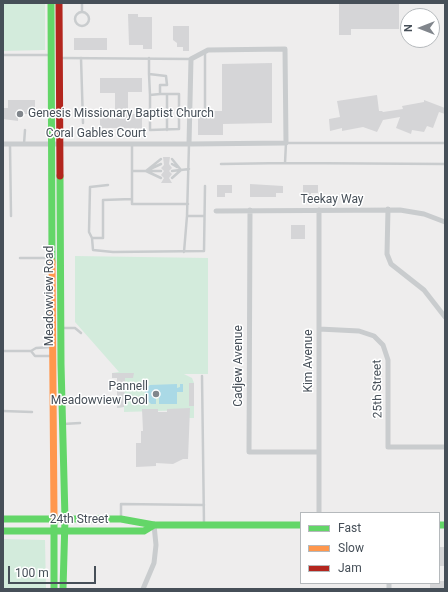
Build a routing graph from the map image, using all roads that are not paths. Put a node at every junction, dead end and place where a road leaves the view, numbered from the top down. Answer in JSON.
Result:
{"nodes":[{"id":1,"x":51,"y":3,"type":"edge"},
{"id":2,"x":59,"y":3,"type":"edge"},
{"id":3,"x":82,"y":3,"type":"edge"},
{"id":4,"x":82,"y":12,"type":"junction"},
{"id":5,"x":205,"y":52,"type":"junction"},
{"id":6,"x":3,"y":55,"type":"edge"},
{"id":7,"x":52,"y":56,"type":"junction"},
{"id":8,"x":60,"y":58,"type":"junction"},
{"id":9,"x":81,"y":58,"type":"junction"},
{"id":10,"x":149,"y":58,"type":"junction"},
{"id":11,"x":191,"y":59,"type":"junction"},
{"id":12,"x":149,"y":74,"type":"junction"},
{"id":13,"x":150,"y":94,"type":"junction"},
{"id":14,"x":160,"y":94,"type":"junction"},
{"id":15,"x":166,"y":94,"type":"junction"},
{"id":16,"x":205,"y":109,"type":"dead end"},
{"id":17,"x":82,"y":123,"type":"dead end"},
{"id":18,"x":25,"y":130,"type":"dead end"},
{"id":19,"x":167,"y":130,"type":"junction"},
{"id":20,"x":286,"y":143,"type":"junction"},
{"id":21,"x":445,"y":143,"type":"edge"},
{"id":22,"x":3,"y":144,"type":"edge"},
{"id":23,"x":10,"y":144,"type":"junction"},
{"id":24,"x":24,"y":144,"type":"junction"},
{"id":25,"x":53,"y":144,"type":"junction"},
{"id":26,"x":61,"y":144,"type":"junction"},
{"id":27,"x":132,"y":144,"type":"junction"},
{"id":28,"x":189,"y":144,"type":"junction"},
{"id":29,"x":161,"y":159,"type":"dead end"},
{"id":30,"x":172,"y":159,"type":"dead end"},
{"id":31,"x":285,"y":163,"type":"junction"},
{"id":32,"x":161,"y":164,"type":"dead end"},
{"id":33,"x":172,"y":164,"type":"dead end"},
{"id":34,"x":221,"y":164,"type":"dead end"},
{"id":35,"x":445,"y":164,"type":"edge"},
{"id":36,"x":172,"y":170,"type":"dead end"},
{"id":37,"x":181,"y":170,"type":"junction"},
{"id":38,"x":189,"y":170,"type":"junction"},
{"id":39,"x":132,"y":171,"type":"junction"},
{"id":40,"x":146,"y":171,"type":"junction"},
{"id":41,"x":161,"y":171,"type":"dead end"},
{"id":42,"x":161,"y":178,"type":"dead end"},
{"id":43,"x":172,"y":178,"type":"dead end"},
{"id":44,"x":108,"y":185,"type":"dead end"},
{"id":45,"x":205,"y":186,"type":"dead end"},
{"id":46,"x":132,"y":199,"type":"junction"},
{"id":47,"x":188,"y":204,"type":"junction"},
{"id":48,"x":388,"y":209,"type":"junction"},
{"id":49,"x":250,"y":210,"type":"junction"},
{"id":50,"x":318,"y":210,"type":"junction"},
{"id":51,"x":216,"y":211,"type":"dead end"},
{"id":52,"x":11,"y":216,"type":"dead end"},
{"id":53,"x":187,"y":216,"type":"junction"},
{"id":54,"x":204,"y":216,"type":"junction"},
{"id":55,"x":445,"y":222,"type":"edge"},
{"id":56,"x":92,"y":238,"type":"junction"},
{"id":57,"x":184,"y":252,"type":"junction"},
{"id":58,"x":20,"y":258,"type":"dead end"},
{"id":59,"x":53,"y":258,"type":"junction"},
{"id":60,"x":445,"y":317,"type":"edge"},
{"id":61,"x":61,"y":328,"type":"junction"},
{"id":62,"x":319,"y":329,"type":"junction"},
{"id":63,"x":81,"y":333,"type":"dead end"},
{"id":64,"x":53,"y":347,"type":"junction"},
{"id":65,"x":31,"y":350,"type":"junction"},
{"id":66,"x":3,"y":351,"type":"edge"},
{"id":67,"x":53,"y":356,"type":"junction"},
{"id":68,"x":202,"y":376,"type":"dead end"},
{"id":69,"x":3,"y":411,"type":"edge"},
{"id":70,"x":32,"y":412,"type":"dead end"},
{"id":71,"x":62,"y":424,"type":"junction"},
{"id":72,"x":80,"y":424,"type":"dead end"},
{"id":73,"x":445,"y":447,"type":"edge"},
{"id":74,"x":319,"y":452,"type":"junction"},
{"id":75,"x":204,"y":505,"type":"junction"},
{"id":76,"x":319,"y":512,"type":"edge"},
{"id":77,"x":64,"y":518,"type":"junction"},
{"id":78,"x":3,"y":519,"type":"edge"},
{"id":79,"x":54,"y":519,"type":"junction"},
{"id":80,"x":121,"y":519,"type":"junction"},
{"id":81,"x":154,"y":525,"type":"junction"},
{"id":82,"x":204,"y":525,"type":"junction"},
{"id":83,"x":300,"y":525,"type":"edge"},
{"id":84,"x":3,"y":531,"type":"edge"},
{"id":85,"x":54,"y":531,"type":"junction"},
{"id":86,"x":64,"y":531,"type":"junction"},
{"id":87,"x":54,"y":589,"type":"edge"},
{"id":88,"x":63,"y":589,"type":"edge"},
{"id":89,"x":143,"y":589,"type":"edge"}],
"edges":[{"from":1,"to":7,"type":"main road","name":"Meadowview Road"},
{"from":2,"to":8,"type":"main road","name":"Meadowview Road"},
{"from":3,"to":4,"type":"lane"},
{"from":4,"to":4,"type":"lane"},
{"from":5,"to":11,"type":"street"},
{"from":5,"to":16,"type":"lane"},
{"from":5,"to":20,"type":"street"},
{"from":6,"to":7,"type":"lane"},
{"from":7,"to":25,"type":"main road","name":"Meadowview Road"},
{"from":8,"to":9,"type":"lane"},
{"from":8,"to":26,"type":"main road","name":"Meadowview Road"},
{"from":9,"to":10,"type":"lane"},
{"from":9,"to":17,"type":"lane"},
{"from":10,"to":11,"type":"lane"},
{"from":10,"to":12,"type":"lane"},
{"from":11,"to":28,"type":"street"},
{"from":12,"to":13,"type":"lane"},
{"from":12,"to":14,"type":"lane"},
{"from":13,"to":14,"type":"lane"},
{"from":13,"to":19,"type":"lane"},
{"from":14,"to":15,"type":"lane"},
{"from":15,"to":19,"type":"lane"},
{"from":15,"to":19,"type":"lane"},
{"from":18,"to":24,"type":"lane"},
{"from":20,"to":21,"type":"lane"},
{"from":20,"to":28,"type":"street","name":"Coral Gables Court"},
{"from":20,"to":31,"type":"lane"},
{"from":22,"to":23,"type":"street","name":"Coral Gables Court"},
{"from":23,"to":24,"type":"street","name":"Coral Gables Court"},
{"from":23,"to":52,"type":"lane"},
{"from":24,"to":25,"type":"street","name":"Coral Gables Court"},
{"from":25,"to":26,"type":"street","name":"Coral Gables Court"},
{"from":25,"to":59,"type":"main road","name":"Meadowview Road"},
{"from":26,"to":27,"type":"street","name":"Coral Gables Court"},
{"from":26,"to":61,"type":"main road","name":"Meadowview Road"},
{"from":27,"to":28,"type":"street","name":"Coral Gables Court"},
{"from":27,"to":39,"type":"lane"},
{"from":28,"to":38,"type":"lane"},
{"from":29,"to":40,"type":"lane"},
{"from":30,"to":37,"type":"lane"},
{"from":31,"to":34,"type":"lane"},
{"from":31,"to":35,"type":"lane"},
{"from":32,"to":40,"type":"lane"},
{"from":33,"to":37,"type":"lane"},
{"from":36,"to":37,"type":"lane"},
{"from":37,"to":38,"type":"lane"},
{"from":37,"to":43,"type":"lane"},
{"from":38,"to":47,"type":"lane"},
{"from":39,"to":40,"type":"lane"},
{"from":39,"to":46,"type":"lane"},
{"from":40,"to":41,"type":"lane"},
{"from":40,"to":42,"type":"lane"},
{"from":44,"to":56,"type":"lane"},
{"from":45,"to":54,"type":"lane"},
{"from":46,"to":47,"type":"lane"},
{"from":46,"to":56,"type":"lane"},
{"from":47,"to":53,"type":"lane"},
{"from":48,"to":50,"type":"street","name":"Teekay Way"},
{"from":48,"to":55,"type":"street","name":"Teekay Way"},
{"from":48,"to":60,"type":"street"},
{"from":49,"to":50,"type":"street","name":"Teekay Way"},
{"from":49,"to":51,"type":"street","name":"Teekay Way"},
{"from":49,"to":74,"type":"street","name":"Cadjew Avenue"},
{"from":50,"to":62,"type":"street","name":"Kim Avenue"},
{"from":53,"to":54,"type":"lane"},
{"from":53,"to":57,"type":"lane"},
{"from":54,"to":57,"type":"lane"},
{"from":56,"to":57,"type":"lane"},
{"from":58,"to":59,"type":"lane"},
{"from":59,"to":64,"type":"main road","name":"Meadowview Road"},
{"from":61,"to":63,"type":"lane"},
{"from":61,"to":71,"type":"main road","name":"Meadowview Road"},
{"from":62,"to":73,"type":"street","name":"25th Street"},
{"from":62,"to":74,"type":"street","name":"Kim Avenue"},
{"from":64,"to":65,"type":"lane"},
{"from":64,"to":67,"type":"main road","name":"Meadowview Road"},
{"from":65,"to":66,"type":"lane"},
{"from":65,"to":67,"type":"lane"},
{"from":67,"to":79,"type":"main road","name":"Meadowview Road"},
{"from":68,"to":75,"type":"lane"},
{"from":69,"to":70,"type":"lane"},
{"from":71,"to":72,"type":"lane"},
{"from":71,"to":77,"type":"main road","name":"Meadowview Road"},
{"from":74,"to":76,"type":"street","name":"Kim Avenue"},
{"from":75,"to":80,"type":"lane"},
{"from":75,"to":82,"type":"lane"},
{"from":77,"to":79,"type":"main road","name":"24th Street"},
{"from":77,"to":80,"type":"main road","name":"24th Street"},
{"from":77,"to":86,"type":"main road","name":"Meadowview Road"},
{"from":78,"to":79,"type":"main road","name":"24th Street"},
{"from":79,"to":85,"type":"main road","name":"Meadowview Road"},
{"from":80,"to":81,"type":"main road","name":"24th Street"},
{"from":81,"to":82,"type":"main road","name":"24th Street"},
{"from":81,"to":86,"type":"main road","name":"24th Street"},
{"from":81,"to":89,"type":"street"},
{"from":82,"to":83,"type":"main road","name":"24th Street"},
{"from":84,"to":85,"type":"main road","name":"24th Street"},
{"from":85,"to":86,"type":"main road","name":"24th Street"},
{"from":85,"to":87,"type":"main road","name":"Meadowview Road"},
{"from":86,"to":88,"type":"main road","name":"Meadowview Road"}]}
